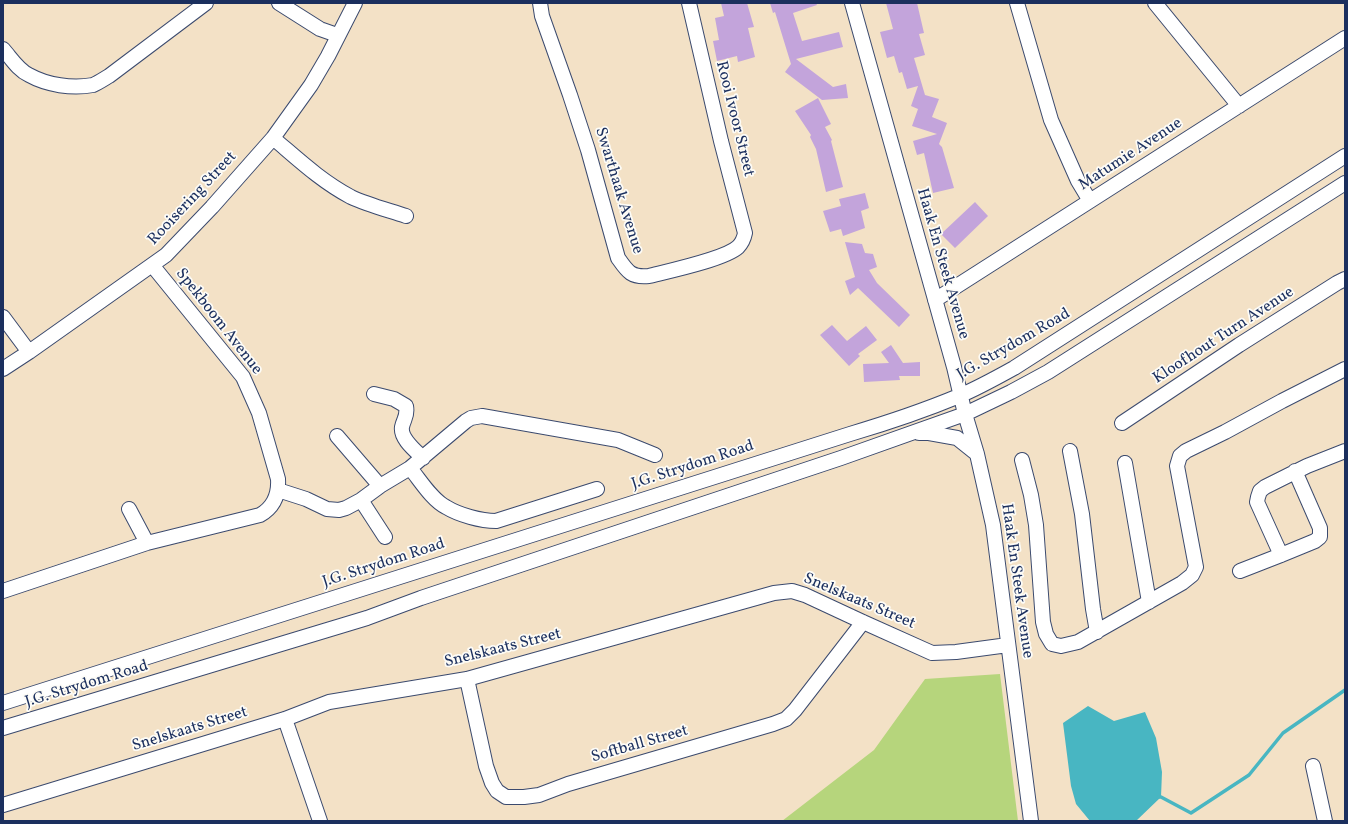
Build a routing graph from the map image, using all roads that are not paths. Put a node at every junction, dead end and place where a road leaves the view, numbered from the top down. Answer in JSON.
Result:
{"nodes":[{"id":1,"x":206,"y":3,"type":"edge"},
{"id":2,"x":279,"y":3,"type":"edge"},
{"id":3,"x":355,"y":3,"type":"edge"},
{"id":4,"x":540,"y":3,"type":"edge"},
{"id":5,"x":689,"y":3,"type":"edge"},
{"id":6,"x":852,"y":3,"type":"edge"},
{"id":7,"x":1017,"y":3,"type":"edge"},
{"id":8,"x":1155,"y":3,"type":"edge"},
{"id":9,"x":337,"y":35,"type":"junction"},
{"id":10,"x":1345,"y":38,"type":"edge"},
{"id":11,"x":3,"y":49,"type":"edge"},
{"id":12,"x":1239,"y":106,"type":"junction"},
{"id":13,"x":273,"y":138,"type":"junction"},
{"id":14,"x":1345,"y":156,"type":"edge"},
{"id":15,"x":1345,"y":183,"type":"edge"},
{"id":16,"x":1090,"y":201,"type":"junction"},
{"id":17,"x":406,"y":216,"type":"dead end"},
{"id":18,"x":741,"y":242,"type":"joint"},
{"id":19,"x":152,"y":265,"type":"junction"},
{"id":20,"x":1345,"y":279,"type":"edge"},
{"id":21,"x":934,"y":300,"type":"junction"},
{"id":22,"x":3,"y":317,"type":"edge"},
{"id":23,"x":29,"y":352,"type":"junction"},
{"id":24,"x":3,"y":369,"type":"edge"},
{"id":25,"x":1345,"y":369,"type":"edge"},
{"id":26,"x":374,"y":394,"type":"dead end"},
{"id":27,"x":960,"y":396,"type":"junction"},
{"id":28,"x":965,"y":414,"type":"junction"},
{"id":29,"x":1122,"y":423,"type":"dead end"},
{"id":30,"x":911,"y":434,"type":"junction"},
{"id":31,"x":337,"y":436,"type":"dead end"},
{"id":32,"x":1070,"y":451,"type":"dead end"},
{"id":33,"x":1345,"y":451,"type":"edge"},
{"id":34,"x":977,"y":454,"type":"junction"},
{"id":35,"x":655,"y":455,"type":"dead end"},
{"id":36,"x":423,"y":458,"type":"junction"},
{"id":37,"x":1022,"y":460,"type":"dead end"},
{"id":38,"x":1125,"y":463,"type":"dead end"},
{"id":39,"x":410,"y":468,"type":"junction"},
{"id":40,"x":1295,"y":471,"type":"junction"},
{"id":41,"x":380,"y":486,"type":"junction"},
{"id":42,"x":597,"y":488,"type":"dead end"},
{"id":43,"x":278,"y":490,"type":"junction"},
{"id":44,"x":361,"y":500,"type":"junction"},
{"id":45,"x":129,"y":509,"type":"dead end"},
{"id":46,"x":385,"y":537,"type":"dead end"},
{"id":47,"x":147,"y":543,"type":"junction"},
{"id":48,"x":1281,"y":555,"type":"junction"},
{"id":49,"x":1240,"y":571,"type":"dead end"},
{"id":50,"x":3,"y":591,"type":"edge"},
{"id":51,"x":1149,"y":602,"type":"junction"},
{"id":52,"x":863,"y":622,"type":"junction"},
{"id":53,"x":1097,"y":632,"type":"junction"},
{"id":54,"x":1008,"y":645,"type":"junction"},
{"id":55,"x":467,"y":678,"type":"junction"},
{"id":56,"x":3,"y":703,"type":"edge"},
{"id":57,"x":285,"y":719,"type":"junction"},
{"id":58,"x":3,"y":728,"type":"edge"},
{"id":59,"x":1313,"y":766,"type":"dead end"},
{"id":60,"x":3,"y":805,"type":"edge"},
{"id":61,"x":320,"y":821,"type":"edge"},
{"id":62,"x":1031,"y":821,"type":"edge"},
{"id":63,"x":1325,"y":821,"type":"edge"}],
"edges":[{"from":1,"to":11,"type":"street"},
{"from":2,"to":9,"type":"street"},
{"from":3,"to":9,"type":"street","name":"Rooisering Street"},
{"from":4,"to":18,"type":"street","name":"Swarthaak Avenue"},
{"from":5,"to":18,"type":"street","name":"Rooi Ivoor Street"},
{"from":6,"to":21,"type":"street","name":"Haak En Steek Avenue"},
{"from":7,"to":16,"type":"street"},
{"from":8,"to":12,"type":"street"},
{"from":9,"to":13,"type":"street","name":"Rooisering Street"},
{"from":10,"to":12,"type":"street","name":"Matumie Avenue"},
{"from":12,"to":16,"type":"street","name":"Matumie Avenue"},
{"from":13,"to":17,"type":"street"},
{"from":13,"to":19,"type":"street","name":"Rooisering Street"},
{"from":14,"to":27,"type":"street","name":"J.G. Strydom Road"},
{"from":15,"to":28,"type":"street","name":"J.G. Strydom Road"},
{"from":16,"to":21,"type":"street","name":"Matumie Avenue"},
{"from":19,"to":23,"type":"street","name":"Rooisering Street"},
{"from":19,"to":43,"type":"street","name":"Spekboom Avenue"},
{"from":20,"to":29,"type":"street","name":"Kloofhout Turn Avenue"},
{"from":21,"to":27,"type":"street","name":"Haak En Steek Avenue"},
{"from":22,"to":23,"type":"street"},
{"from":23,"to":24,"type":"street","name":"Rooisering Street"},
{"from":25,"to":51,"type":"street"},
{"from":26,"to":36,"type":"street"},
{"from":27,"to":28,"type":"street","name":"Haak En Steek Avenue"},
{"from":27,"to":56,"type":"street","name":"J.G. Strydom Road"},
{"from":28,"to":30,"type":"street","name":"J.G. Strydom Road"},
{"from":28,"to":34,"type":"street","name":"Haak En Steek Avenue"},
{"from":30,"to":34,"type":"street"},
{"from":30,"to":58,"type":"street","name":"J.G. Strydom Road"},
{"from":31,"to":41,"type":"street"},
{"from":32,"to":53,"type":"street"},
{"from":33,"to":40,"type":"street"},
{"from":34,"to":54,"type":"street","name":"Haak En Steek Avenue"},
{"from":35,"to":36,"type":"street"},
{"from":36,"to":39,"type":"street"},
{"from":37,"to":53,"type":"street"},
{"from":38,"to":51,"type":"street"},
{"from":39,"to":41,"type":"street"},
{"from":39,"to":42,"type":"street"},
{"from":40,"to":48,"type":"street"},
{"from":40,"to":48,"type":"street"},
{"from":41,"to":44,"type":"street"},
{"from":43,"to":44,"type":"street"},
{"from":43,"to":47,"type":"street"},
{"from":44,"to":46,"type":"street"},
{"from":45,"to":47,"type":"street"},
{"from":47,"to":50,"type":"street"},
{"from":48,"to":49,"type":"street"},
{"from":51,"to":53,"type":"street"},
{"from":52,"to":54,"type":"street","name":"Snelskaats Street"},
{"from":52,"to":55,"type":"street","name":"Snelskaats Street"},
{"from":52,"to":55,"type":"street","name":"Softball Street"},
{"from":54,"to":62,"type":"street","name":"Haak En Steek Avenue"},
{"from":55,"to":57,"type":"street","name":"Snelskaats Street"},
{"from":57,"to":60,"type":"street","name":"Snelskaats Street"},
{"from":57,"to":61,"type":"street"},
{"from":59,"to":63,"type":"street"}]}
